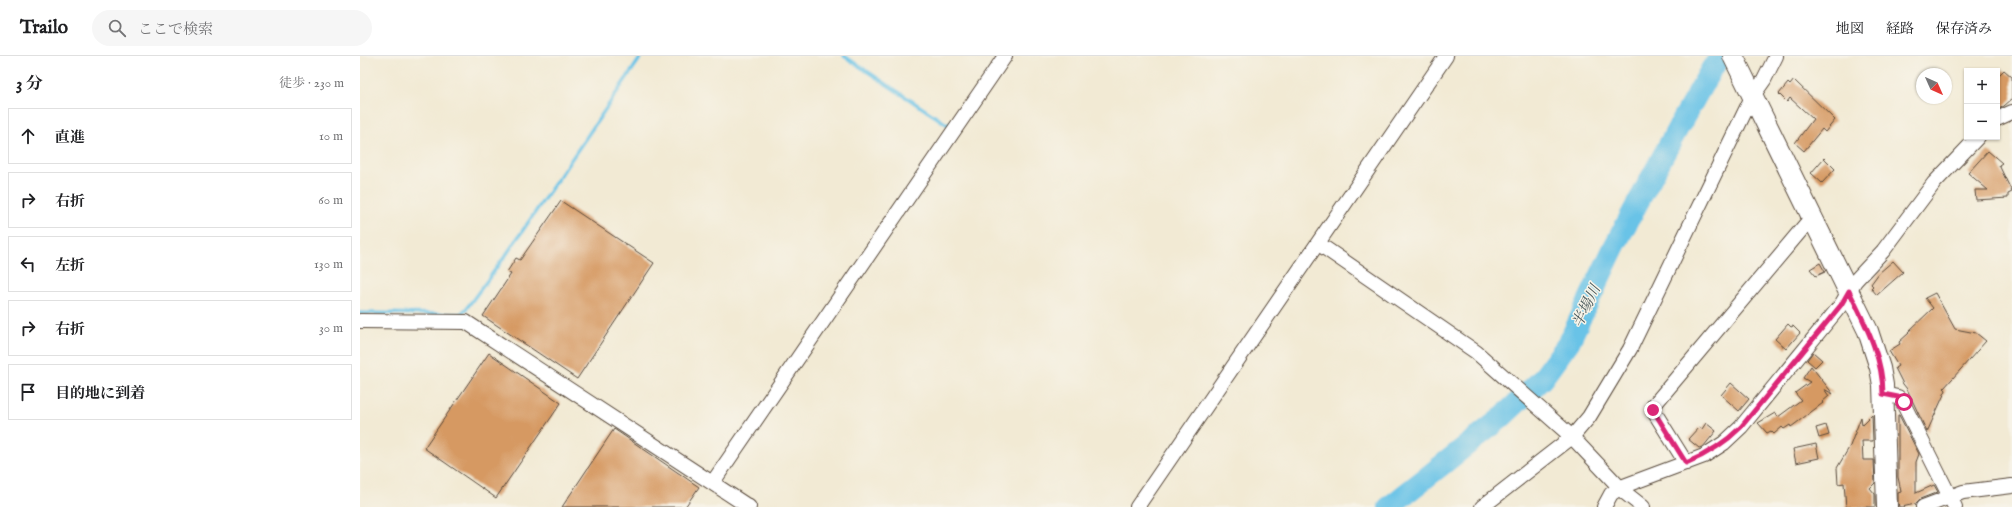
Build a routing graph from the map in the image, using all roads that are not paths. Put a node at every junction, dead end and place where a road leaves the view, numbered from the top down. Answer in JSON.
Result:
{"nodes":[{"id":1,"x":1005,"y":56,"type":"edge"},
{"id":2,"x":1446,"y":56,"type":"edge"},
{"id":3,"x":1733,"y":56,"type":"edge"},
{"id":4,"x":1776,"y":56,"type":"edge"},
{"id":5,"x":1751,"y":93,"type":"junction"},
{"id":6,"x":2012,"y":112,"type":"edge"},
{"id":7,"x":2000,"y":118,"type":"edge"},
{"id":8,"x":1975,"y":140,"type":"edge"},
{"id":9,"x":1812,"y":217,"type":"junction"},
{"id":10,"x":1319,"y":244,"type":"junction"},
{"id":11,"x":1849,"y":291,"type":"junction"},
{"id":12,"x":360,"y":321,"type":"edge"},
{"id":13,"x":1883,"y":394,"type":"junction"},
{"id":14,"x":1570,"y":435,"type":"junction"},
{"id":15,"x":1686,"y":463,"type":"junction"},
{"id":16,"x":713,"y":482,"type":"junction"},
{"id":17,"x":2012,"y":486,"type":"edge"},
{"id":18,"x":1621,"y":487,"type":"junction"},
{"id":19,"x":1952,"y":502,"type":"edge"},
{"id":20,"x":749,"y":507,"type":"edge"},
{"id":21,"x":1137,"y":507,"type":"edge"},
{"id":22,"x":1482,"y":507,"type":"edge"},
{"id":23,"x":1604,"y":507,"type":"edge"},
{"id":24,"x":1643,"y":507,"type":"edge"},
{"id":25,"x":1887,"y":507,"type":"edge"},
{"id":26,"x":1923,"y":507,"type":"edge"}],
"edges":[{"from":1,"to":16,"type":"street"},
{"from":2,"to":10,"type":"street"},
{"from":3,"to":5,"type":"street"},
{"from":4,"to":5,"type":"street"},
{"from":5,"to":9,"type":"street"},
{"from":5,"to":14,"type":"street"},
{"from":6,"to":7,"type":"street"},
{"from":8,"to":11,"type":"street"},
{"from":9,"to":11,"type":"street"},
{"from":9,"to":15,"type":"street"},
{"from":10,"to":14,"type":"street"},
{"from":10,"to":21,"type":"street"},
{"from":11,"to":13,"type":"street"},
{"from":11,"to":15,"type":"street"},
{"from":12,"to":16,"type":"street"},
{"from":13,"to":19,"type":"street"},
{"from":13,"to":25,"type":"street"},
{"from":14,"to":18,"type":"street"},
{"from":14,"to":22,"type":"street"},
{"from":15,"to":18,"type":"street"},
{"from":16,"to":20,"type":"street"},
{"from":17,"to":19,"type":"street"},
{"from":18,"to":23,"type":"street"},
{"from":18,"to":24,"type":"street"},
{"from":19,"to":26,"type":"street"}]}
